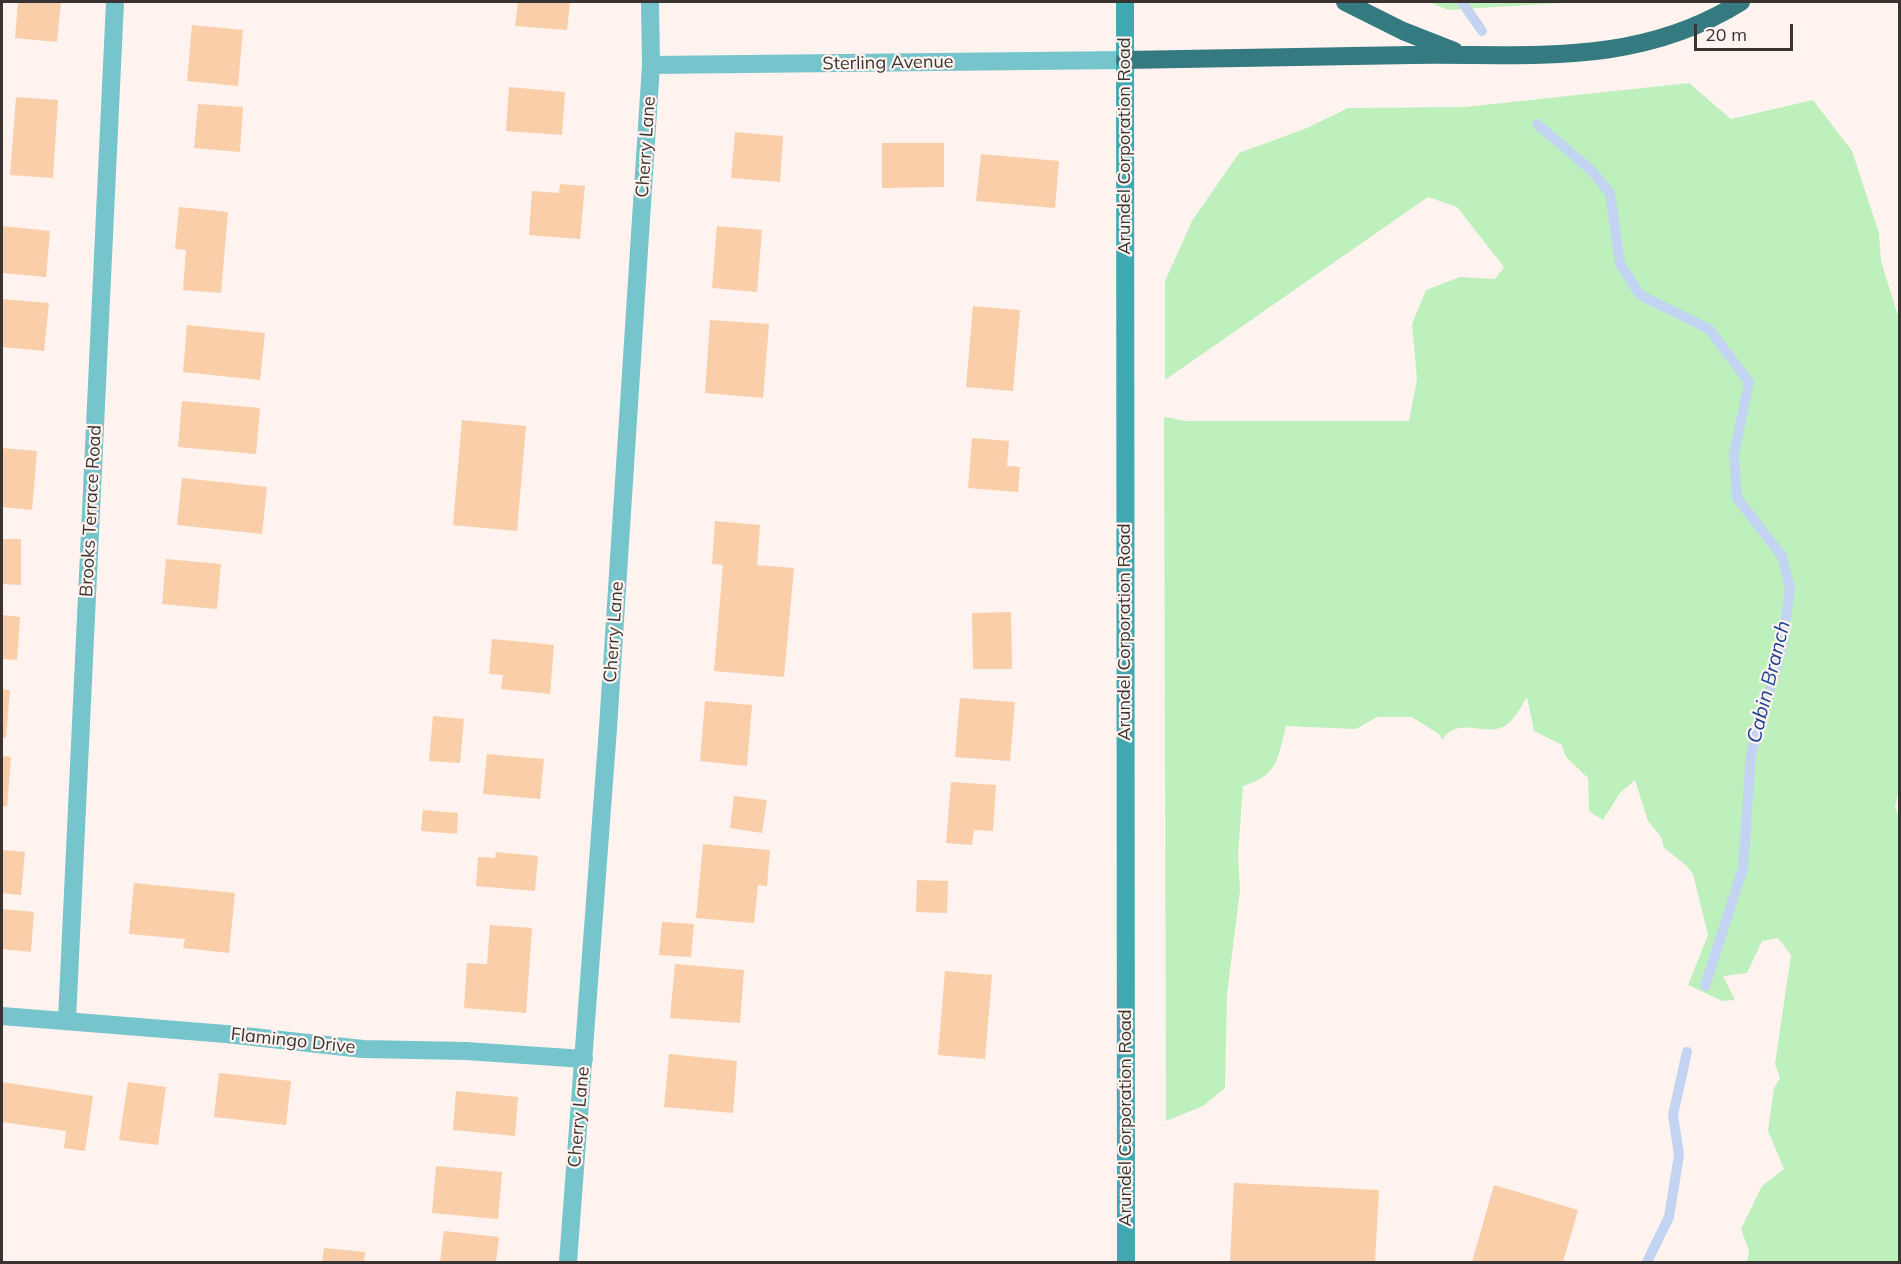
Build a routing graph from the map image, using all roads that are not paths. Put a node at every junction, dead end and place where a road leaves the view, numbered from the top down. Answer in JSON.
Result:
{"nodes":[{"id":1,"x":115,"y":2,"type":"edge"},
{"id":2,"x":650,"y":2,"type":"edge"},
{"id":3,"x":1125,"y":2,"type":"edge"},
{"id":4,"x":1345,"y":2,"type":"edge"},
{"id":5,"x":1741,"y":2,"type":"edge"},
{"id":6,"x":1461,"y":54,"type":"junction"},
{"id":7,"x":1125,"y":60,"type":"junction"},
{"id":8,"x":651,"y":65,"type":"junction"},
{"id":9,"x":2,"y":1016,"type":"edge"},
{"id":10,"x":67,"y":1020,"type":"junction"},
{"id":11,"x":584,"y":1059,"type":"junction"},
{"id":12,"x":567,"y":1263,"type":"edge"},
{"id":13,"x":1126,"y":1263,"type":"edge"}],
"edges":[{"from":1,"to":10,"type":"street","name":"Brooks Terrace Road"},
{"from":2,"to":8,"type":"street","name":"Cherry Lane"},
{"from":3,"to":7,"type":"street","name":"Arundel Corporation Road"},
{"from":4,"to":6,"type":"highway"},
{"from":5,"to":6,"type":"highway"},
{"from":6,"to":7,"type":"highway"},
{"from":7,"to":8,"type":"street","name":"Sterling Avenue"},
{"from":7,"to":13,"type":"street","name":"Arundel Corporation Road"},
{"from":8,"to":11,"type":"street","name":"Cherry Lane"},
{"from":9,"to":10,"type":"street","name":"Flamingo Drive"},
{"from":10,"to":11,"type":"street","name":"Flamingo Drive"},
{"from":11,"to":12,"type":"street","name":"Cherry Lane"}]}
